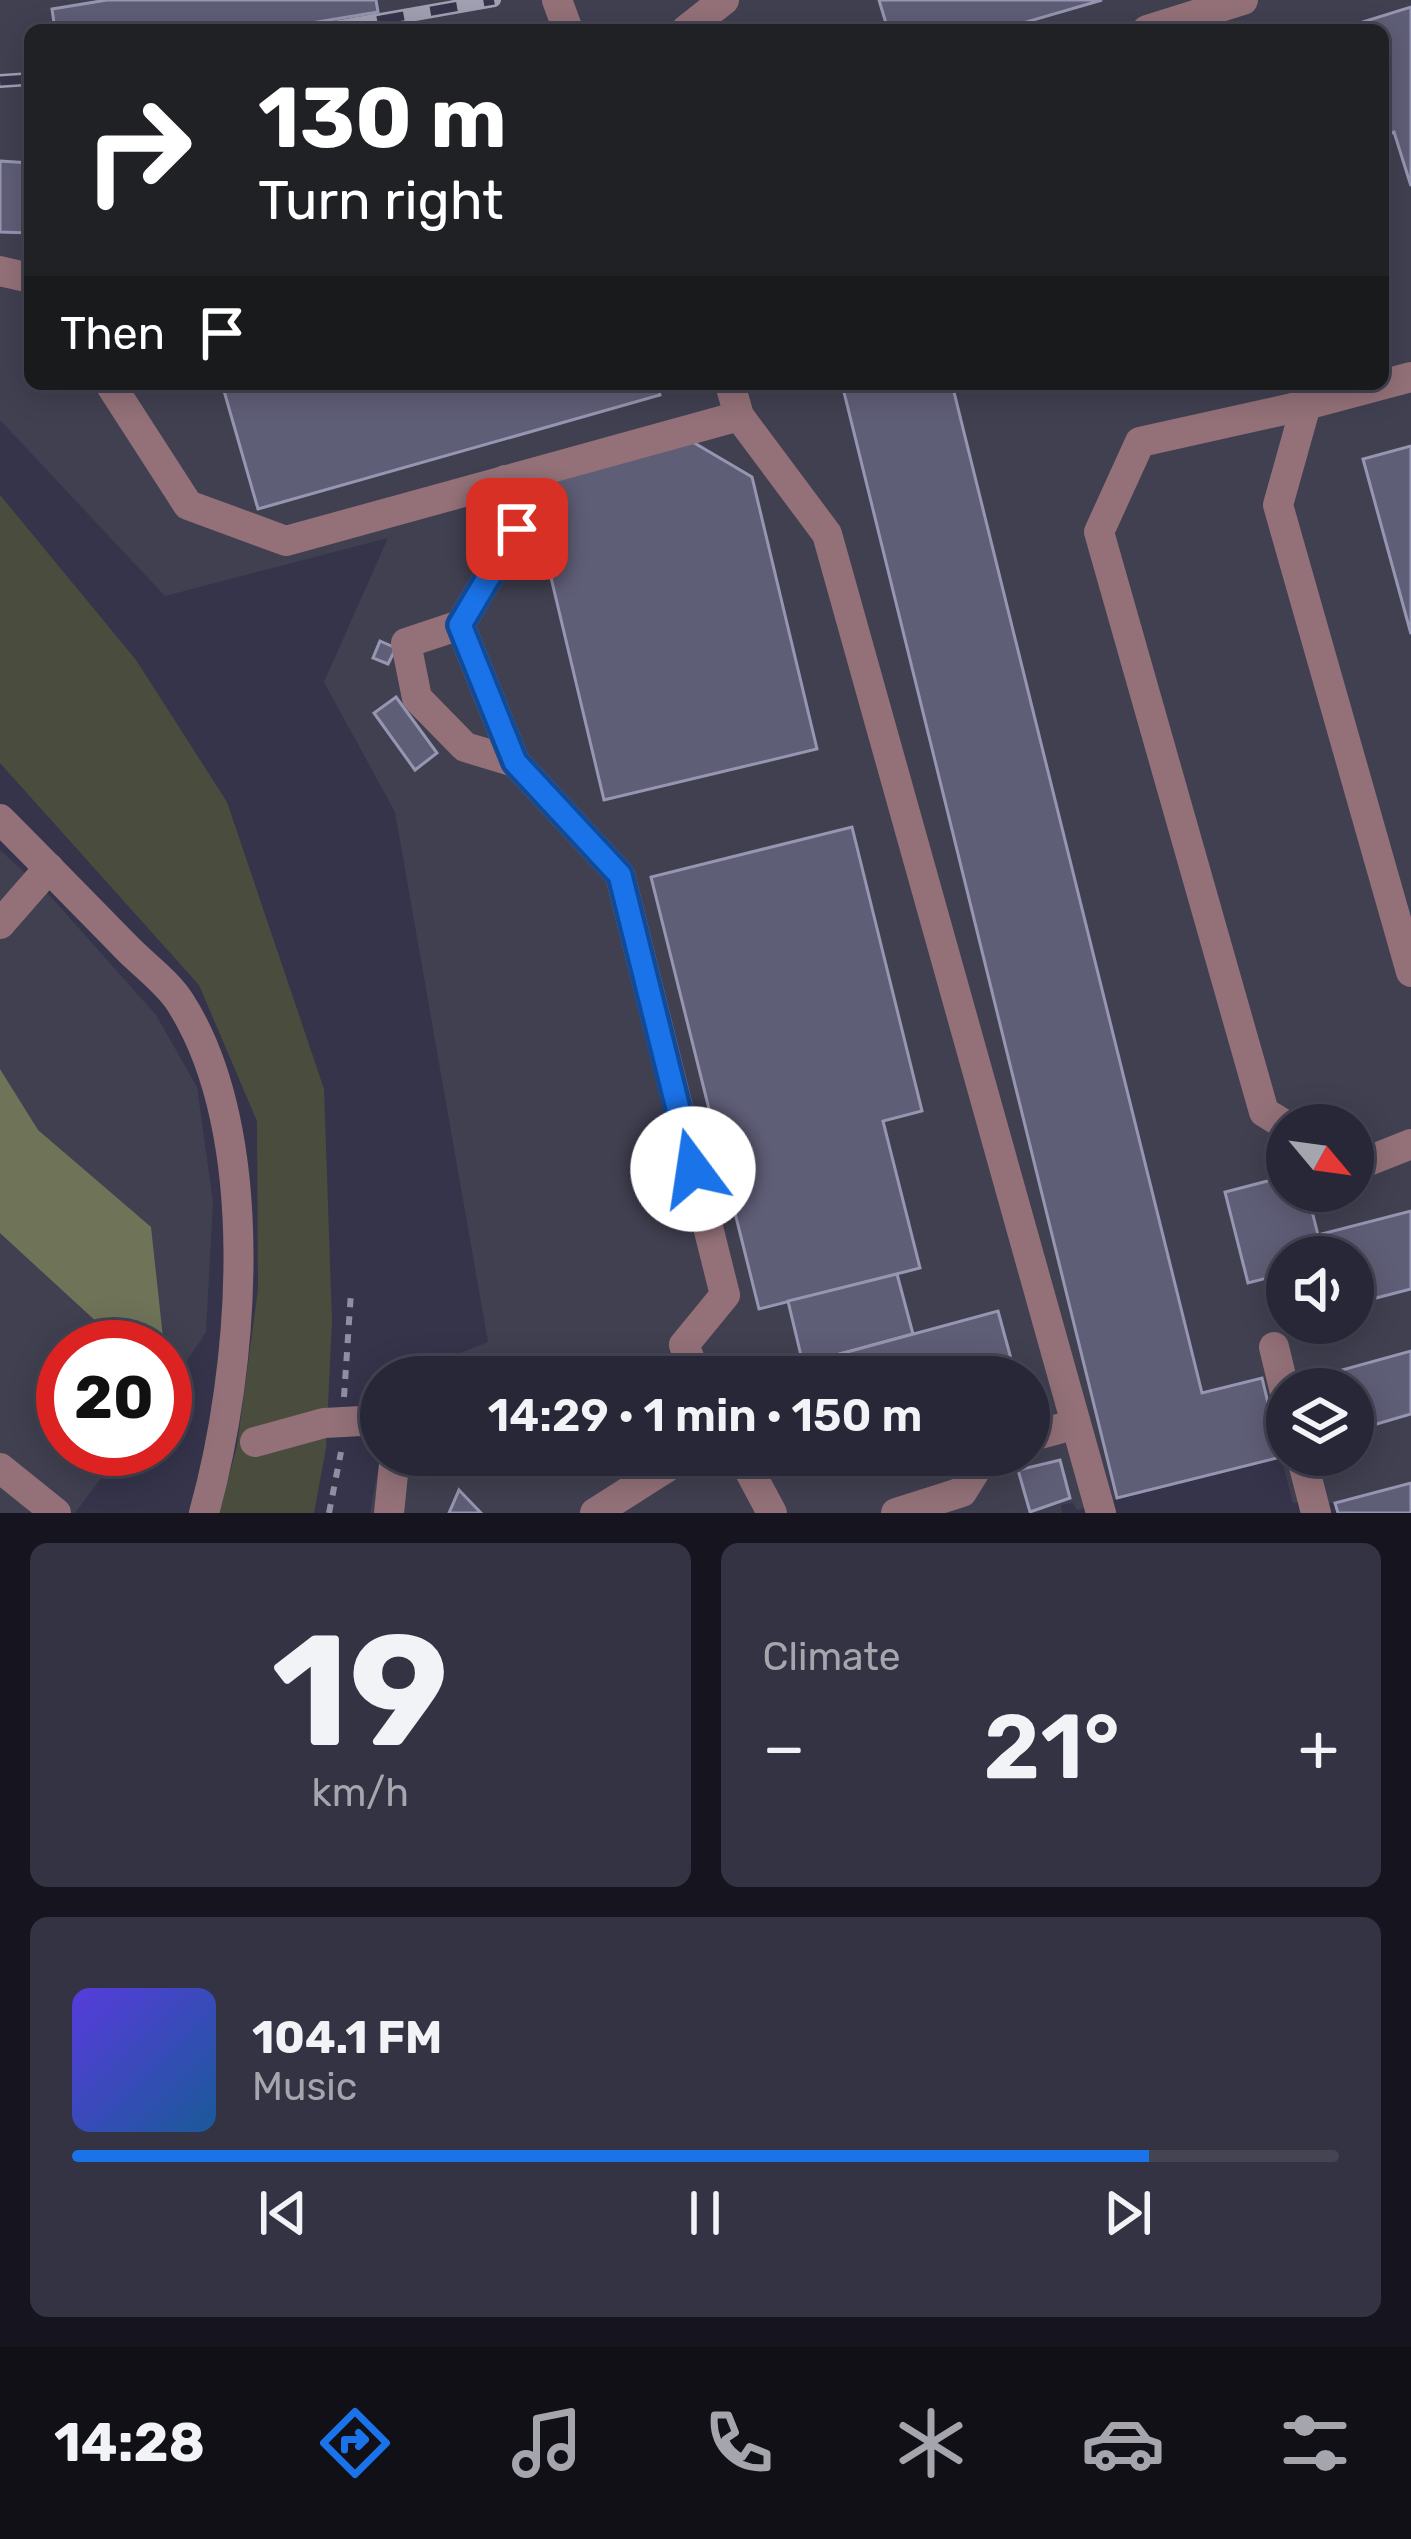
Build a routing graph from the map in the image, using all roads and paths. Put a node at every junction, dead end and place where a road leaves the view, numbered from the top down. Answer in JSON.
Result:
{"nodes":[{"id":1,"x":724,"y":0,"type":"edge"},
{"id":2,"x":1244,"y":0,"type":"edge"},
{"id":3,"x":694,"y":24,"type":"edge"},
{"id":4,"x":1166,"y":24,"type":"edge"},
{"id":5,"x":114,"y":390,"type":"edge"},
{"id":6,"x":732,"y":390,"type":"edge"},
{"id":7,"x":1360,"y":390,"type":"edge"},
{"id":8,"x":1306,"y":405,"type":"junction"},
{"id":9,"x":740,"y":416,"type":"junction"},
{"id":10,"x":505,"y":480,"type":"junction"},
{"id":11,"x":460,"y":625,"type":"junction"},
{"id":12,"x":515,"y":762,"type":"junction"},
{"id":13,"x":0,"y":819,"type":"edge"},
{"id":14,"x":49,"y":868,"type":"junction"},
{"id":15,"x":0,"y":924,"type":"edge"},
{"id":16,"x":1411,"y":972,"type":"edge"},
{"id":17,"x":1266,"y":1113,"type":"edge"},
{"id":18,"x":1411,"y":1144,"type":"edge"},
{"id":19,"x":1374,"y":1159,"type":"edge"},
{"id":20,"x":1274,"y":1347,"type":"dead end"},
{"id":21,"x":688,"y":1356,"type":"edge"},
{"id":22,"x":1279,"y":1368,"type":"edge"},
{"id":23,"x":360,"y":1421,"type":"edge"},
{"id":24,"x":1073,"y":1425,"type":"junction"},
{"id":25,"x":1050,"y":1431,"type":"edge"},
{"id":26,"x":255,"y":1442,"type":"dead end"},
{"id":27,"x":1,"y":1469,"type":"edge"},
{"id":28,"x":393,"y":1476,"type":"edge"},
{"id":29,"x":653,"y":1476,"type":"edge"},
{"id":30,"x":752,"y":1476,"type":"edge"},
{"id":31,"x":972,"y":1476,"type":"edge"},
{"id":32,"x":1306,"y":1476,"type":"edge"},
{"id":33,"x":56,"y":1513,"type":"edge"},
{"id":34,"x":204,"y":1513,"type":"edge"},
{"id":35,"x":389,"y":1513,"type":"edge"},
{"id":36,"x":595,"y":1513,"type":"edge"},
{"id":37,"x":772,"y":1513,"type":"edge"},
{"id":38,"x":896,"y":1513,"type":"edge"},
{"id":39,"x":1101,"y":1513,"type":"edge"},
{"id":40,"x":1316,"y":1513,"type":"edge"}],
"edges":[{"from":1,"to":3,"type":"street"},
{"from":2,"to":4,"type":"street"},
{"from":5,"to":10,"type":"street"},
{"from":6,"to":9,"type":"street"},
{"from":7,"to":8,"type":"street"},
{"from":8,"to":16,"type":"street"},
{"from":8,"to":17,"type":"street"},
{"from":9,"to":10,"type":"street"},
{"from":9,"to":24,"type":"street"},
{"from":10,"to":11,"type":"street"},
{"from":11,"to":12,"type":"street"},
{"from":11,"to":12,"type":"street"},
{"from":12,"to":21,"type":"street"},
{"from":13,"to":14,"type":"street"},
{"from":14,"to":15,"type":"street"},
{"from":14,"to":34,"type":"street"},
{"from":18,"to":19,"type":"street"},
{"from":20,"to":22,"type":"street"},
{"from":23,"to":26,"type":"street"},
{"from":24,"to":25,"type":"street"},
{"from":24,"to":39,"type":"street"},
{"from":27,"to":33,"type":"street"},
{"from":28,"to":35,"type":"street"},
{"from":29,"to":36,"type":"street"},
{"from":30,"to":37,"type":"street"},
{"from":31,"to":38,"type":"street"},
{"from":32,"to":40,"type":"street"}]}
